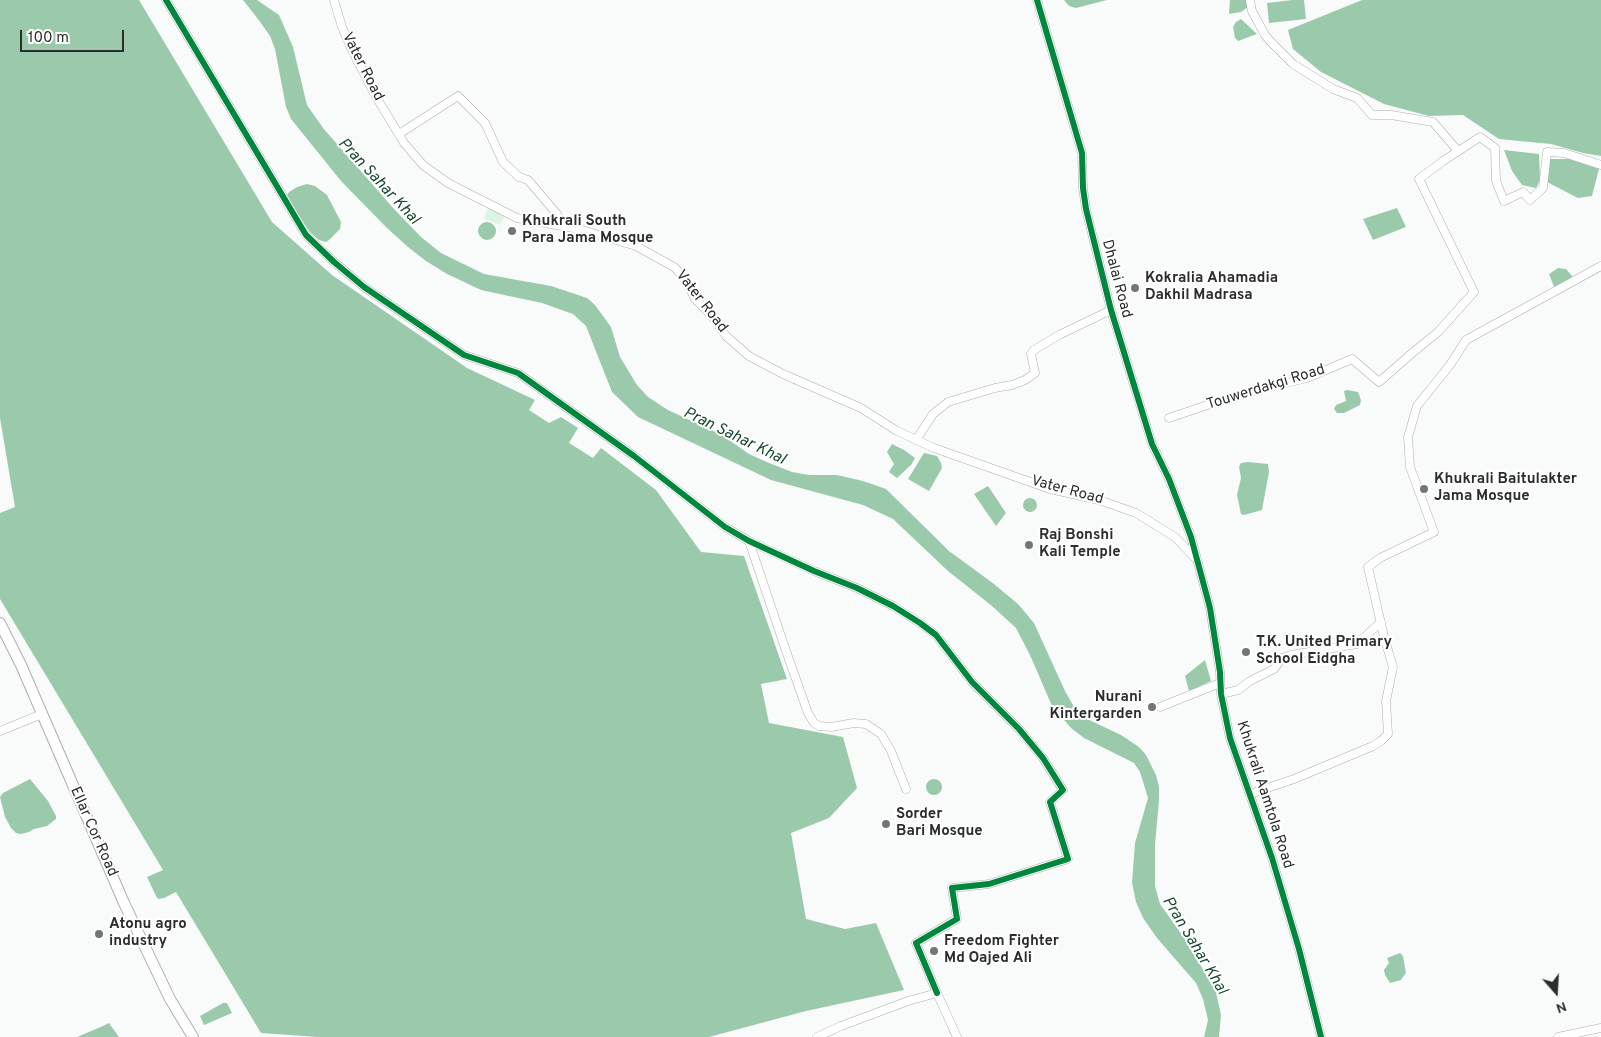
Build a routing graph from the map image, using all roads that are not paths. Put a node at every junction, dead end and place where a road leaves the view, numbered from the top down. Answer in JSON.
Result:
{"nodes":[{"id":1,"x":166,"y":0,"type":"edge"},
{"id":2,"x":334,"y":0,"type":"edge"},
{"id":3,"x":1037,"y":0,"type":"edge"},
{"id":4,"x":1250,"y":0,"type":"edge"},
{"id":5,"x":399,"y":134,"type":"junction"},
{"id":6,"x":1458,"y":151,"type":"junction"},
{"id":7,"x":1601,"y":165,"type":"edge"},
{"id":8,"x":564,"y":226,"type":"junction"},
{"id":9,"x":1601,"y":266,"type":"edge"},
{"id":10,"x":1111,"y":310,"type":"junction"},
{"id":11,"x":1169,"y":418,"type":"dead end"},
{"id":12,"x":916,"y":440,"type":"junction"},
{"id":13,"x":748,"y":541,"type":"junction"},
{"id":14,"x":1195,"y":558,"type":"junction"},
{"id":15,"x":1380,"y":622,"type":"junction"},
{"id":16,"x":0,"y":623,"type":"edge"},
{"id":17,"x":1220,"y":683,"type":"junction"},
{"id":18,"x":1221,"y":694,"type":"junction"},
{"id":19,"x":1160,"y":707,"type":"dead end"},
{"id":20,"x":42,"y":714,"type":"junction"},
{"id":21,"x":0,"y":730,"type":"edge"},
{"id":22,"x":906,"y":790,"type":"dead end"},
{"id":23,"x":1250,"y":794,"type":"junction"},
{"id":24,"x":937,"y":993,"type":"junction"},
{"id":25,"x":1601,"y":1028,"type":"edge"},
{"id":26,"x":193,"y":1037,"type":"edge"},
{"id":27,"x":817,"y":1037,"type":"edge"},
{"id":28,"x":957,"y":1037,"type":"edge"},
{"id":29,"x":1321,"y":1037,"type":"edge"},
{"id":30,"x":1558,"y":1037,"type":"edge"}],
"edges":[{"from":1,"to":13,"type":"street"},
{"from":2,"to":5,"type":"street","name":"Vater Road"},
{"from":3,"to":10,"type":"street","name":"Dhalai Road"},
{"from":4,"to":6,"type":"street"},
{"from":5,"to":8,"type":"street","name":"Vater Road"},
{"from":5,"to":8,"type":"street"},
{"from":6,"to":7,"type":"street","name":"Touwerdakgi Road"},
{"from":6,"to":11,"type":"street","name":"Touwerdakgi Road"},
{"from":8,"to":12,"type":"street","name":"Vater Road"},
{"from":9,"to":15,"type":"street"},
{"from":10,"to":12,"type":"street"},
{"from":10,"to":14,"type":"street","name":"Dhalai Road"},
{"from":12,"to":14,"type":"street","name":"Vater Road"},
{"from":13,"to":22,"type":"street"},
{"from":13,"to":24,"type":"street"},
{"from":14,"to":17,"type":"street","name":"Khukrali Aamtola Road"},
{"from":15,"to":18,"type":"street"},
{"from":15,"to":23,"type":"street"},
{"from":16,"to":20,"type":"main road","name":"Ellar Cor Road"},
{"from":17,"to":18,"type":"street","name":"Khukrali Aamtola Road"},
{"from":17,"to":19,"type":"street"},
{"from":18,"to":23,"type":"street","name":"Khukrali Aamtola Road"},
{"from":20,"to":21,"type":"street"},
{"from":20,"to":26,"type":"main road","name":"Ellar Cor Road"},
{"from":23,"to":29,"type":"street","name":"Khukrali Aamtola Road"},
{"from":24,"to":27,"type":"street"},
{"from":24,"to":28,"type":"street"},
{"from":25,"to":30,"type":"street"}]}
